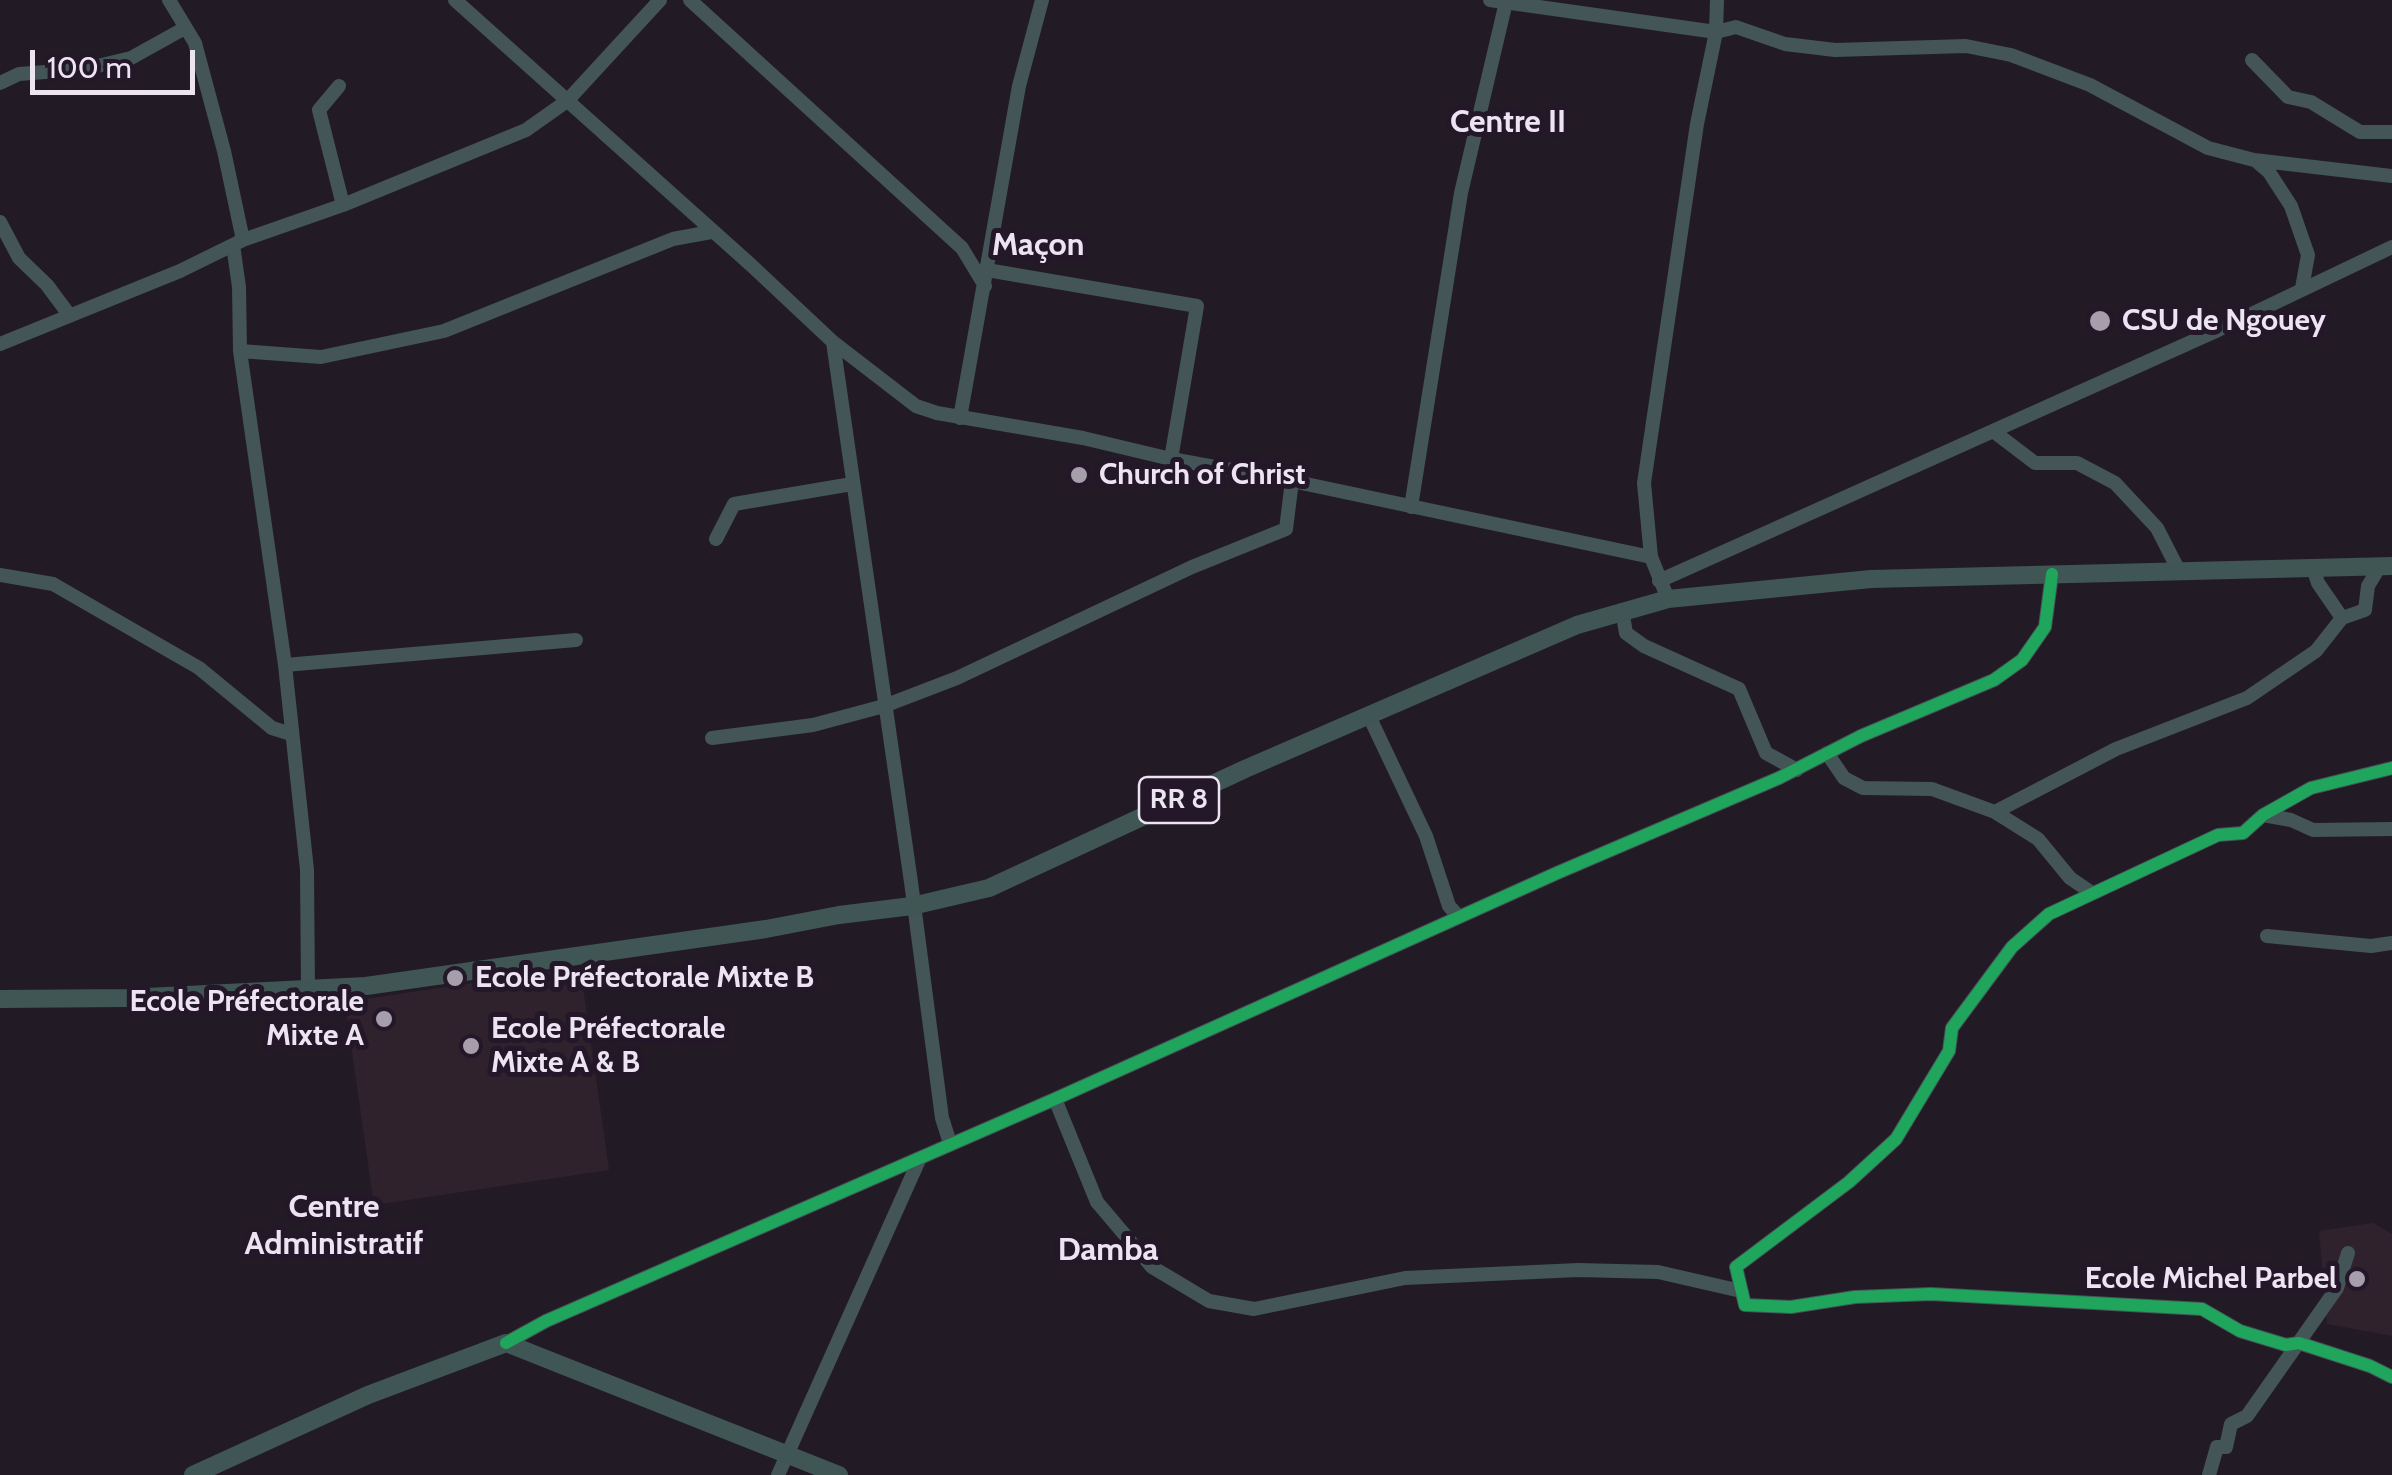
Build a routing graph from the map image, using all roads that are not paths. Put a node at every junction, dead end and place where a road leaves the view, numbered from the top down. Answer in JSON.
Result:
{"nodes":[{"id":1,"x":169,"y":0,"type":"edge"},
{"id":2,"x":455,"y":0,"type":"edge"},
{"id":3,"x":660,"y":0,"type":"edge"},
{"id":4,"x":690,"y":0,"type":"edge"},
{"id":5,"x":1042,"y":0,"type":"edge"},
{"id":6,"x":1717,"y":0,"type":"edge"},
{"id":7,"x":1498,"y":1,"type":"edge"},
{"id":8,"x":185,"y":28,"type":"junction"},
{"id":9,"x":1716,"y":32,"type":"junction"},
{"id":10,"x":2252,"y":60,"type":"dead end"},
{"id":11,"x":0,"y":83,"type":"edge"},
{"id":12,"x":339,"y":86,"type":"dead end"},
{"id":13,"x":566,"y":101,"type":"junction"},
{"id":14,"x":2392,"y":132,"type":"edge"},
{"id":15,"x":2254,"y":160,"type":"junction"},
{"id":16,"x":2392,"y":175,"type":"edge"},
{"id":17,"x":343,"y":205,"type":"junction"},
{"id":18,"x":0,"y":222,"type":"edge"},
{"id":19,"x":711,"y":232,"type":"junction"},
{"id":20,"x":238,"y":242,"type":"junction"},
{"id":21,"x":2392,"y":247,"type":"edge"},
{"id":22,"x":986,"y":278,"type":"junction"},
{"id":23,"x":2302,"y":288,"type":"junction"},
{"id":24,"x":70,"y":316,"type":"junction"},
{"id":25,"x":832,"y":342,"type":"junction"},
{"id":26,"x":0,"y":344,"type":"edge"},
{"id":27,"x":240,"y":352,"type":"junction"},
{"id":28,"x":960,"y":418,"type":"junction"},
{"id":29,"x":1994,"y":431,"type":"junction"},
{"id":30,"x":1171,"y":459,"type":"junction"},
{"id":31,"x":1292,"y":481,"type":"junction"},
{"id":32,"x":852,"y":484,"type":"junction"},
{"id":33,"x":1410,"y":507,"type":"junction"},
{"id":34,"x":716,"y":539,"type":"dead end"},
{"id":35,"x":1651,"y":557,"type":"junction"},
{"id":36,"x":2386,"y":566,"type":"edge"},
{"id":37,"x":2313,"y":568,"type":"junction"},
{"id":38,"x":2178,"y":571,"type":"junction"},
{"id":39,"x":0,"y":574,"type":"edge"},
{"id":40,"x":2052,"y":574,"type":"junction"},
{"id":41,"x":1659,"y":580,"type":"junction"},
{"id":42,"x":1668,"y":599,"type":"junction"},
{"id":43,"x":1622,"y":610,"type":"junction"},
{"id":44,"x":2342,"y":618,"type":"junction"},
{"id":45,"x":576,"y":640,"type":"dead end"},
{"id":46,"x":285,"y":665,"type":"junction"},
{"id":47,"x":884,"y":706,"type":"junction"},
{"id":48,"x":1369,"y":716,"type":"junction"},
{"id":49,"x":290,"y":734,"type":"junction"},
{"id":50,"x":712,"y":738,"type":"dead end"},
{"id":51,"x":1827,"y":753,"type":"junction"},
{"id":52,"x":2392,"y":768,"type":"edge"},
{"id":53,"x":1796,"y":770,"type":"junction"},
{"id":54,"x":1995,"y":812,"type":"junction"},
{"id":55,"x":2263,"y":815,"type":"junction"},
{"id":56,"x":2392,"y":829,"type":"edge"},
{"id":57,"x":2092,"y":893,"type":"junction"},
{"id":58,"x":912,"y":906,"type":"junction"},
{"id":59,"x":1459,"y":918,"type":"junction"},
{"id":60,"x":2267,"y":936,"type":"dead end"},
{"id":61,"x":2392,"y":944,"type":"edge"},
{"id":62,"x":308,"y":991,"type":"junction"},
{"id":63,"x":0,"y":999,"type":"edge"},
{"id":64,"x":1055,"y":1099,"type":"junction"},
{"id":65,"x":950,"y":1144,"type":"junction"},
{"id":66,"x":920,"y":1158,"type":"junction"},
{"id":67,"x":2348,"y":1253,"type":"dead end"},
{"id":68,"x":1741,"y":1290,"type":"junction"},
{"id":69,"x":506,"y":1343,"type":"junction"},
{"id":70,"x":2299,"y":1343,"type":"junction"},
{"id":71,"x":2392,"y":1378,"type":"edge"},
{"id":72,"x":787,"y":1454,"type":"junction"},
{"id":73,"x":194,"y":1475,"type":"edge"},
{"id":74,"x":778,"y":1475,"type":"edge"},
{"id":75,"x":839,"y":1475,"type":"edge"},
{"id":76,"x":2209,"y":1475,"type":"edge"}],
"edges":[{"from":1,"to":8,"type":"street"},
{"from":2,"to":13,"type":"street"},
{"from":3,"to":13,"type":"street"},
{"from":4,"to":22,"type":"street"},
{"from":5,"to":22,"type":"street"},
{"from":6,"to":9,"type":"street"},
{"from":7,"to":9,"type":"street"},
{"from":7,"to":33,"type":"street"},
{"from":8,"to":11,"type":"street"},
{"from":8,"to":20,"type":"street"},
{"from":9,"to":15,"type":"street"},
{"from":9,"to":35,"type":"street"},
{"from":10,"to":14,"type":"street"},
{"from":12,"to":17,"type":"street"},
{"from":13,"to":17,"type":"street"},
{"from":13,"to":19,"type":"street"},
{"from":15,"to":16,"type":"street"},
{"from":15,"to":23,"type":"street"},
{"from":17,"to":20,"type":"street"},
{"from":18,"to":24,"type":"street"},
{"from":19,"to":25,"type":"street"},
{"from":19,"to":27,"type":"street"},
{"from":20,"to":24,"type":"street"},
{"from":20,"to":27,"type":"street"},
{"from":21,"to":23,"type":"street"},
{"from":22,"to":28,"type":"street"},
{"from":22,"to":30,"type":"street"},
{"from":23,"to":29,"type":"street"},
{"from":24,"to":26,"type":"street"},
{"from":25,"to":28,"type":"street"},
{"from":25,"to":32,"type":"street"},
{"from":27,"to":46,"type":"street"},
{"from":28,"to":30,"type":"street"},
{"from":29,"to":38,"type":"street"},
{"from":29,"to":41,"type":"street"},
{"from":30,"to":31,"type":"street"},
{"from":31,"to":33,"type":"street"},
{"from":31,"to":47,"type":"street"},
{"from":32,"to":34,"type":"street"},
{"from":32,"to":47,"type":"street"},
{"from":33,"to":35,"type":"street"},
{"from":35,"to":41,"type":"street"},
{"from":36,"to":37,"type":"main road","number":"RR 8"},
{"from":36,"to":44,"type":"street"},
{"from":37,"to":38,"type":"main road","number":"RR 8"},
{"from":37,"to":44,"type":"street"},
{"from":38,"to":40,"type":"main road","number":"RR 8"},
{"from":39,"to":49,"type":"street"},
{"from":40,"to":42,"type":"main road","number":"RR 8"},
{"from":40,"to":51,"type":"street"},
{"from":41,"to":42,"type":"street"},
{"from":42,"to":43,"type":"main road","number":"RR 8"},
{"from":43,"to":48,"type":"main road","number":"RR 8"},
{"from":43,"to":53,"type":"street"},
{"from":44,"to":54,"type":"street"},
{"from":45,"to":46,"type":"street"},
{"from":46,"to":49,"type":"street"},
{"from":47,"to":50,"type":"street"},
{"from":47,"to":58,"type":"street"},
{"from":48,"to":58,"type":"main road","number":"RR 8"},
{"from":48,"to":59,"type":"street"},
{"from":49,"to":62,"type":"street"},
{"from":51,"to":53,"type":"street"},
{"from":51,"to":54,"type":"street"},
{"from":52,"to":55,"type":"street"},
{"from":53,"to":59,"type":"street"},
{"from":54,"to":57,"type":"street"},
{"from":55,"to":56,"type":"street"},
{"from":55,"to":57,"type":"street"},
{"from":57,"to":68,"type":"street"},
{"from":58,"to":62,"type":"main road","number":"RR 8"},
{"from":58,"to":65,"type":"street"},
{"from":59,"to":64,"type":"street"},
{"from":60,"to":61,"type":"street"},
{"from":62,"to":63,"type":"main road","number":"RR 8"},
{"from":64,"to":65,"type":"street"},
{"from":64,"to":68,"type":"street"},
{"from":65,"to":66,"type":"street"},
{"from":66,"to":69,"type":"street"},
{"from":66,"to":72,"type":"street"},
{"from":67,"to":70,"type":"street"},
{"from":68,"to":70,"type":"street"},
{"from":69,"to":72,"type":"main road"},
{"from":69,"to":73,"type":"main road"},
{"from":70,"to":71,"type":"street"},
{"from":70,"to":76,"type":"street"},
{"from":72,"to":74,"type":"street"},
{"from":72,"to":75,"type":"main road"}]}
